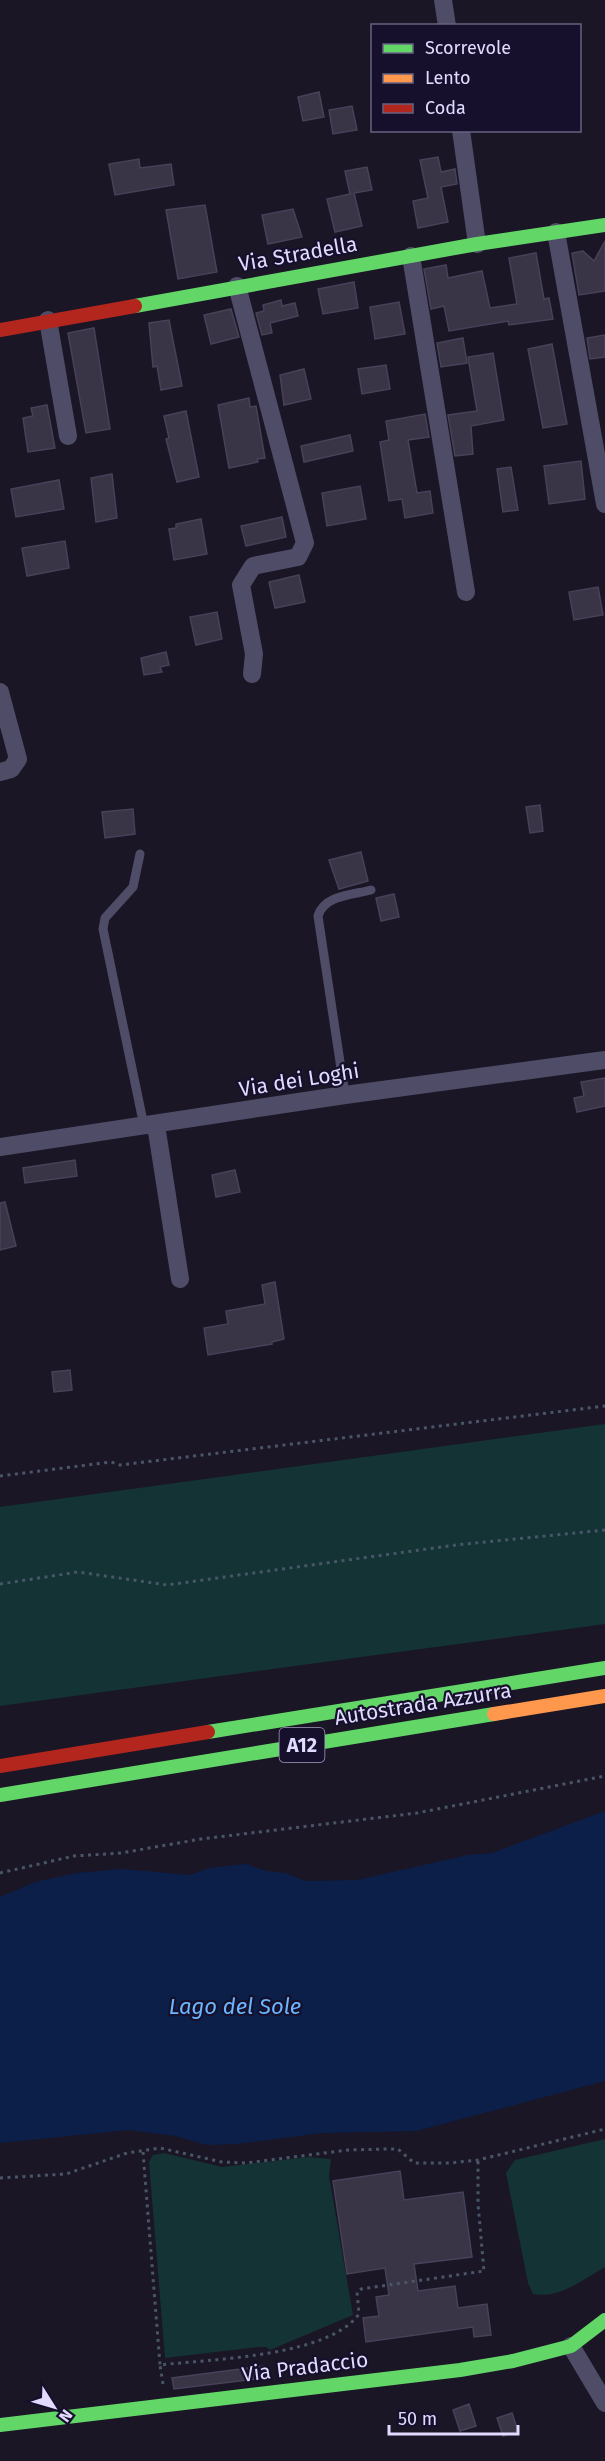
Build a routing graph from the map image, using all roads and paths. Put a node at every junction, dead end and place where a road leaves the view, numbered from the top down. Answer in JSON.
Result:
{"nodes":[{"id":1,"x":443,"y":0,"type":"edge"},
{"id":2,"x":447,"y":24,"type":"edge"},
{"id":3,"x":461,"y":132,"type":"edge"},
{"id":4,"x":605,"y":225,"type":"edge"},
{"id":5,"x":556,"y":232,"type":"junction"},
{"id":6,"x":477,"y":244,"type":"junction"},
{"id":7,"x":411,"y":256,"type":"junction"},
{"id":8,"x":237,"y":286,"type":"junction"},
{"id":9,"x":48,"y":321,"type":"junction"},
{"id":10,"x":0,"y":330,"type":"edge"},
{"id":11,"x":68,"y":436,"type":"dead end"},
{"id":12,"x":605,"y":504,"type":"edge"},
{"id":13,"x":466,"y":592,"type":"dead end"},
{"id":14,"x":252,"y":674,"type":"dead end"},
{"id":15,"x":0,"y":692,"type":"edge"},
{"id":16,"x":0,"y":772,"type":"edge"},
{"id":17,"x":140,"y":854,"type":"dead end"},
{"id":18,"x":371,"y":890,"type":"dead end"},
{"id":19,"x":605,"y":1060,"type":"edge"},
{"id":20,"x":345,"y":1095,"type":"junction"},
{"id":21,"x":150,"y":1125,"type":"junction"},
{"id":22,"x":0,"y":1147,"type":"edge"},
{"id":23,"x":180,"y":1279,"type":"dead end"},
{"id":24,"x":605,"y":1406,"type":"edge"},
{"id":25,"x":0,"y":1476,"type":"edge"},
{"id":26,"x":605,"y":1530,"type":"edge"},
{"id":27,"x":0,"y":1584,"type":"edge"},
{"id":28,"x":605,"y":1668,"type":"edge"},
{"id":29,"x":605,"y":1696,"type":"edge"},
{"id":30,"x":0,"y":1766,"type":"edge"},
{"id":31,"x":605,"y":1776,"type":"edge"},
{"id":32,"x":0,"y":1795,"type":"edge"},
{"id":33,"x":0,"y":1874,"type":"edge"},
{"id":34,"x":605,"y":2129,"type":"edge"},
{"id":35,"x":142,"y":2151,"type":"junction"},
{"id":36,"x":478,"y":2160,"type":"junction"},
{"id":37,"x":0,"y":2178,"type":"edge"},
{"id":38,"x":605,"y":2320,"type":"edge"},
{"id":39,"x":571,"y":2346,"type":"junction"},
{"id":40,"x":160,"y":2366,"type":"junction"},
{"id":41,"x":605,"y":2403,"type":"edge"},
{"id":42,"x":166,"y":2405,"type":"junction"},
{"id":43,"x":0,"y":2425,"type":"edge"}],
"edges":[{"from":1,"to":2,"type":"street"},
{"from":3,"to":6,"type":"street"},
{"from":4,"to":5,"type":"main road","name":"Via Stradella"},
{"from":5,"to":6,"type":"main road","name":"Via Stradella"},
{"from":5,"to":12,"type":"street"},
{"from":6,"to":7,"type":"main road","name":"Via Stradella"},
{"from":7,"to":8,"type":"main road","name":"Via Stradella"},
{"from":7,"to":13,"type":"street"},
{"from":8,"to":9,"type":"main road","name":"Via Stradella"},
{"from":8,"to":14,"type":"street"},
{"from":9,"to":10,"type":"main road","name":"Via Stradella"},
{"from":9,"to":11,"type":"street"},
{"from":15,"to":16,"type":"street"},
{"from":17,"to":21,"type":"lane"},
{"from":18,"to":20,"type":"lane"},
{"from":19,"to":20,"type":"street","name":"Via dei Loghi"},
{"from":20,"to":21,"type":"street","name":"Via dei Loghi"},
{"from":21,"to":22,"type":"street","name":"Via dei Loghi"},
{"from":21,"to":23,"type":"street"},
{"from":24,"to":25,"type":"path"},
{"from":26,"to":27,"type":"path"},
{"from":28,"to":30,"type":"main road","name":"Autostrada Azzurra","number":"A12"},
{"from":29,"to":32,"type":"main road","name":"Autostrada Azzurra","number":"A12"},
{"from":31,"to":33,"type":"path"},
{"from":34,"to":36,"type":"path"},
{"from":35,"to":36,"type":"path"},
{"from":35,"to":37,"type":"path"},
{"from":35,"to":40,"type":"path"},
{"from":36,"to":40,"type":"path"},
{"from":38,"to":39,"type":"main road","name":"Via Pradaccio"},
{"from":39,"to":41,"type":"street"},
{"from":39,"to":42,"type":"main road","name":"Via Pradaccio"},
{"from":40,"to":42,"type":"path"},
{"from":42,"to":43,"type":"main road","name":"Via Pradaccio"}]}
